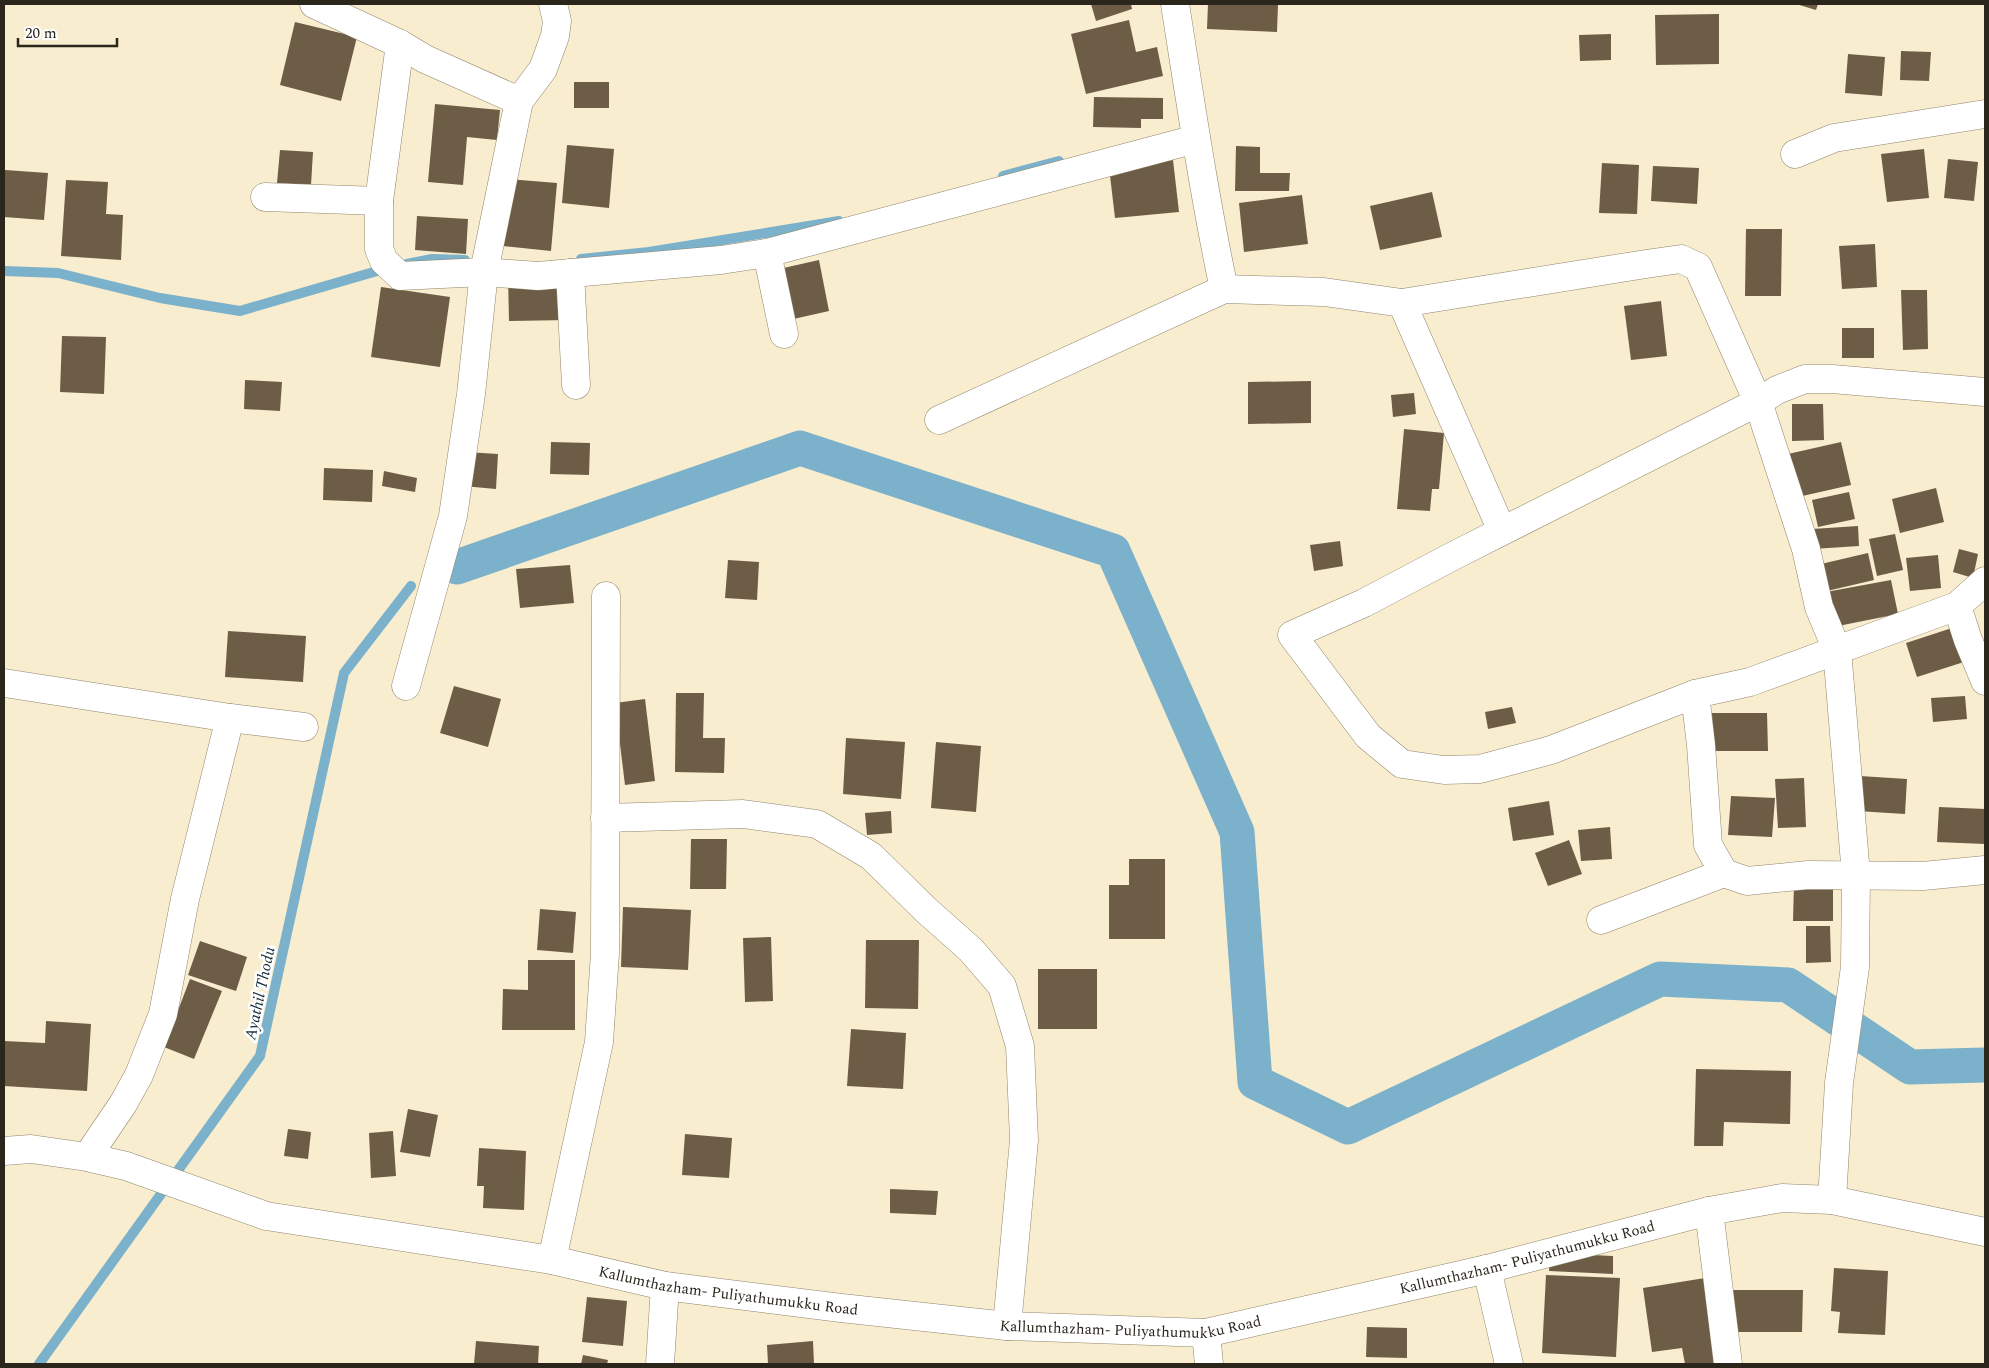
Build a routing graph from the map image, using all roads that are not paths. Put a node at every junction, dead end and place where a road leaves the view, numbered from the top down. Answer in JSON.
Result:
{"nodes":[{"id":1,"x":314,"y":4,"type":"edge"},
{"id":2,"x":553,"y":4,"type":"edge"},
{"id":3,"x":1176,"y":4,"type":"edge"},
{"id":4,"x":400,"y":44,"type":"junction"},
{"id":5,"x":520,"y":101,"type":"junction"},
{"id":6,"x":1985,"y":114,"type":"edge"},
{"id":7,"x":1196,"y":139,"type":"junction"},
{"id":8,"x":1794,"y":154,"type":"dead end"},
{"id":9,"x":265,"y":197,"type":"dead end"},
{"id":10,"x":379,"y":201,"type":"junction"},
{"id":11,"x":767,"y":254,"type":"junction"},
{"id":12,"x":484,"y":272,"type":"junction"},
{"id":13,"x":570,"y":273,"type":"junction"},
{"id":14,"x":1224,"y":289,"type":"junction"},
{"id":15,"x":1402,"y":303,"type":"junction"},
{"id":16,"x":784,"y":334,"type":"dead end"},
{"id":17,"x":576,"y":385,"type":"dead end"},
{"id":18,"x":1985,"y":392,"type":"edge"},
{"id":19,"x":1758,"y":402,"type":"junction"},
{"id":20,"x":938,"y":420,"type":"dead end"},
{"id":21,"x":1502,"y":531,"type":"junction"},
{"id":22,"x":1985,"y":581,"type":"edge"},
{"id":23,"x":606,"y":596,"type":"dead end"},
{"id":24,"x":1957,"y":606,"type":"junction"},
{"id":25,"x":1837,"y":650,"type":"junction"},
{"id":26,"x":1985,"y":681,"type":"edge"},
{"id":27,"x":4,"y":682,"type":"edge"},
{"id":28,"x":406,"y":686,"type":"dead end"},
{"id":29,"x":1695,"y":694,"type":"junction"},
{"id":30,"x":230,"y":718,"type":"junction"},
{"id":31,"x":304,"y":727,"type":"dead end"},
{"id":32,"x":605,"y":818,"type":"junction"},
{"id":33,"x":1985,"y":870,"type":"edge"},
{"id":34,"x":1724,"y":873,"type":"junction"},
{"id":35,"x":1856,"y":875,"type":"junction"},
{"id":36,"x":1601,"y":920,"type":"dead end"},
{"id":37,"x":4,"y":1151,"type":"edge"},
{"id":38,"x":87,"y":1157,"type":"junction"},
{"id":39,"x":1832,"y":1200,"type":"junction"},
{"id":40,"x":1708,"y":1211,"type":"junction"},
{"id":41,"x":1985,"y":1232,"type":"edge"},
{"id":42,"x":552,"y":1260,"type":"junction"},
{"id":43,"x":1487,"y":1269,"type":"junction"},
{"id":44,"x":665,"y":1286,"type":"junction"},
{"id":45,"x":1007,"y":1326,"type":"junction"},
{"id":46,"x":1206,"y":1333,"type":"junction"},
{"id":47,"x":660,"y":1364,"type":"edge"},
{"id":48,"x":1209,"y":1364,"type":"edge"},
{"id":49,"x":1509,"y":1364,"type":"edge"},
{"id":50,"x":1728,"y":1364,"type":"edge"}],
"edges":[{"from":1,"to":4,"type":"street"},
{"from":2,"to":5,"type":"street"},
{"from":3,"to":7,"type":"street"},
{"from":4,"to":5,"type":"street"},
{"from":4,"to":10,"type":"street"},
{"from":5,"to":12,"type":"street"},
{"from":6,"to":8,"type":"street"},
{"from":7,"to":11,"type":"street"},
{"from":7,"to":14,"type":"street"},
{"from":9,"to":10,"type":"street"},
{"from":10,"to":12,"type":"street"},
{"from":11,"to":13,"type":"street"},
{"from":11,"to":16,"type":"street"},
{"from":12,"to":13,"type":"street"},
{"from":12,"to":28,"type":"street"},
{"from":13,"to":17,"type":"street"},
{"from":14,"to":15,"type":"street"},
{"from":14,"to":20,"type":"street"},
{"from":15,"to":19,"type":"street"},
{"from":15,"to":21,"type":"street"},
{"from":18,"to":19,"type":"street"},
{"from":19,"to":21,"type":"street"},
{"from":19,"to":25,"type":"street"},
{"from":21,"to":29,"type":"street"},
{"from":22,"to":24,"type":"street"},
{"from":23,"to":32,"type":"street"},
{"from":24,"to":25,"type":"street"},
{"from":24,"to":26,"type":"street"},
{"from":25,"to":29,"type":"street"},
{"from":25,"to":35,"type":"street"},
{"from":27,"to":30,"type":"street"},
{"from":29,"to":34,"type":"street"},
{"from":30,"to":31,"type":"street"},
{"from":30,"to":38,"type":"street"},
{"from":32,"to":42,"type":"street"},
{"from":32,"to":45,"type":"street"},
{"from":33,"to":35,"type":"street"},
{"from":34,"to":35,"type":"street"},
{"from":34,"to":36,"type":"street"},
{"from":35,"to":39,"type":"street"},
{"from":37,"to":38,"type":"street"},
{"from":38,"to":42,"type":"street","name":"Kallumthazham- Puliyathumukku Road"},
{"from":39,"to":40,"type":"street","name":"Kallumthazham- Puliyathumukku Road"},
{"from":39,"to":41,"type":"street","name":"Kallumthazham- Puliyathumukku Road"},
{"from":40,"to":43,"type":"street","name":"Kallumthazham- Puliyathumukku Road"},
{"from":40,"to":50,"type":"street"},
{"from":42,"to":44,"type":"street","name":"Kallumthazham- Puliyathumukku Road"},
{"from":43,"to":46,"type":"street","name":"Kallumthazham- Puliyathumukku Road"},
{"from":43,"to":49,"type":"street"},
{"from":44,"to":45,"type":"street","name":"Kallumthazham- Puliyathumukku Road"},
{"from":44,"to":47,"type":"street"},
{"from":45,"to":46,"type":"street","name":"Kallumthazham- Puliyathumukku Road"},
{"from":46,"to":48,"type":"street"}]}
